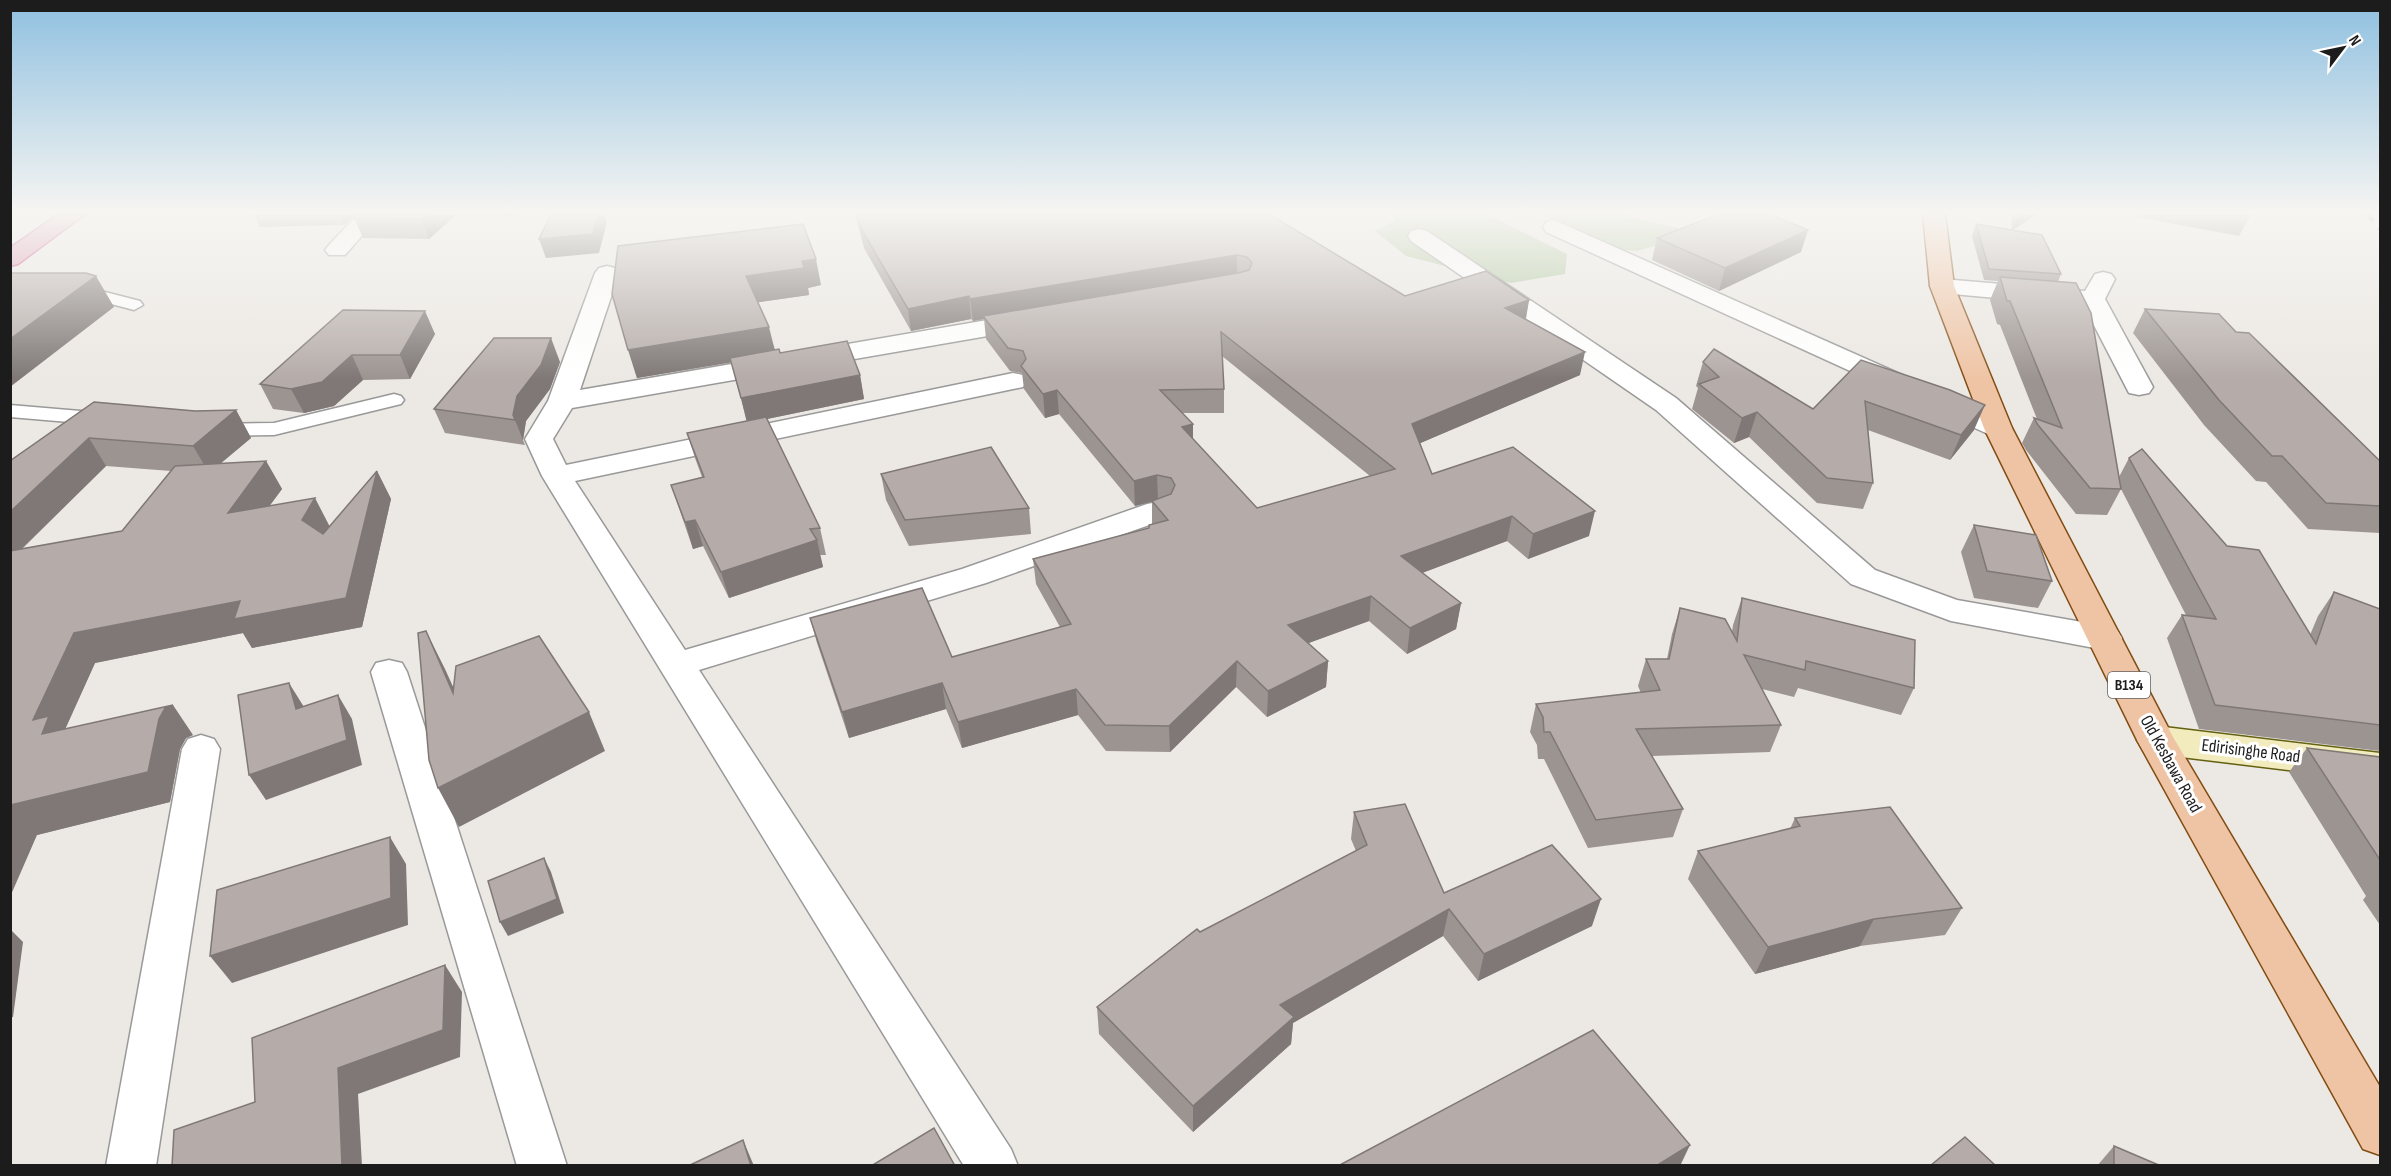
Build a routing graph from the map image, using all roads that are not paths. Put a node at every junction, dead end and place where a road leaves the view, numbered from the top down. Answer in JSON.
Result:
{"nodes":[{"id":1,"x":1467,"y":269,"type":"edge"},
{"id":2,"x":1647,"y":269,"type":"edge"},
{"id":3,"x":1940,"y":269,"type":"edge"},
{"id":4,"x":607,"y":273,"type":"dead end"},
{"id":5,"x":1942,"y":286,"type":"junction"},
{"id":6,"x":10,"y":293,"type":"edge"},
{"id":7,"x":134,"y":304,"type":"dead end"},
{"id":8,"x":1050,"y":317,"type":"edge"},
{"id":9,"x":1013,"y":381,"type":"dead end"},
{"id":10,"x":2139,"y":387,"type":"dead end"},
{"id":11,"x":394,"y":400,"type":"dead end"},
{"id":12,"x":562,"y":401,"type":"junction"},
{"id":13,"x":10,"y":411,"type":"edge"},
{"id":14,"x":128,"y":422,"type":"edge"},
{"id":15,"x":1998,"y":428,"type":"junction"},
{"id":16,"x":199,"y":429,"type":"edge"},
{"id":17,"x":556,"y":476,"type":"junction"},
{"id":18,"x":1158,"y":511,"type":"edge"},
{"id":19,"x":2105,"y":638,"type":"junction"},
{"id":20,"x":676,"y":664,"type":"junction"},
{"id":21,"x":388,"y":672,"type":"dead end"},
{"id":22,"x":2156,"y":740,"type":"junction"},
{"id":23,"x":201,"y":749,"type":"dead end"},
{"id":24,"x":2380,"y":767,"type":"edge"},
{"id":25,"x":2380,"y":1132,"type":"edge"},
{"id":26,"x":131,"y":1166,"type":"edge"},
{"id":27,"x":542,"y":1166,"type":"edge"},
{"id":28,"x":993,"y":1166,"type":"edge"}],
"edges":[{"from":1,"to":19,"type":"street"},
{"from":2,"to":15,"type":"street"},
{"from":3,"to":5,"type":"main road","name":"Old Kesbawa Road","number":"B134"},
{"from":4,"to":12,"type":"street"},
{"from":5,"to":10,"type":"street"},
{"from":5,"to":15,"type":"main road","name":"Old Kesbawa Road","number":"B134"},
{"from":6,"to":7,"type":"lane"},
{"from":8,"to":12,"type":"street"},
{"from":9,"to":17,"type":"street"},
{"from":11,"to":16,"type":"lane"},
{"from":12,"to":17,"type":"street"},
{"from":13,"to":14,"type":"lane"},
{"from":15,"to":19,"type":"main road","name":"Old Kesbawa Road","number":"B134"},
{"from":17,"to":20,"type":"street"},
{"from":18,"to":20,"type":"street"},
{"from":19,"to":22,"type":"main road","name":"Old Kesbawa Road","number":"B134"},
{"from":20,"to":28,"type":"street"},
{"from":21,"to":27,"type":"street"},
{"from":22,"to":24,"type":"main road","name":"Edirisinghe Road"},
{"from":22,"to":25,"type":"main road","name":"Old Kesbawa Road","number":"B134"},
{"from":23,"to":26,"type":"street"}]}
